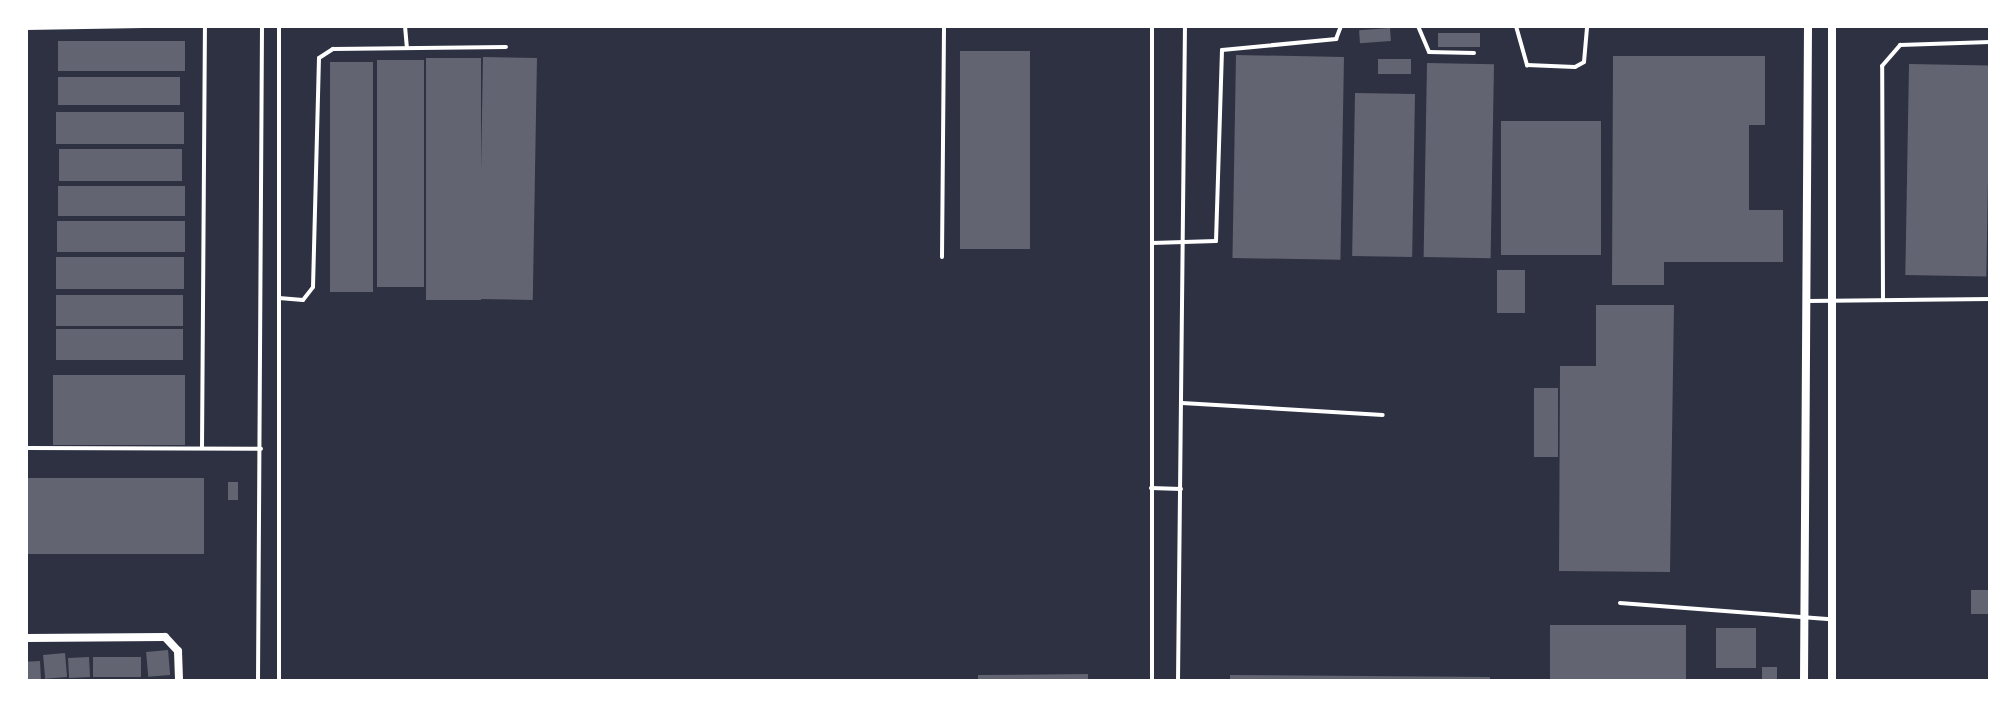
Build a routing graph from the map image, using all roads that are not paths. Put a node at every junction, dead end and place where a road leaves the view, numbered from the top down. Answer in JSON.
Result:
{"nodes":[{"id":1,"x":144,"y":26,"type":"edge"},
{"id":2,"x":205,"y":26,"type":"edge"},
{"id":3,"x":262,"y":26,"type":"edge"},
{"id":4,"x":279,"y":26,"type":"edge"},
{"id":5,"x":405,"y":26,"type":"edge"},
{"id":6,"x":944,"y":26,"type":"edge"},
{"id":7,"x":1152,"y":26,"type":"edge"},
{"id":8,"x":1185,"y":26,"type":"edge"},
{"id":9,"x":1341,"y":26,"type":"edge"},
{"id":10,"x":1418,"y":26,"type":"edge"},
{"id":11,"x":1516,"y":26,"type":"edge"},
{"id":12,"x":1587,"y":26,"type":"edge"},
{"id":13,"x":1808,"y":26,"type":"edge"},
{"id":14,"x":1832,"y":26,"type":"edge"},
{"id":15,"x":26,"y":28,"type":"edge"},
{"id":16,"x":1990,"y":42,"type":"edge"},
{"id":17,"x":506,"y":47,"type":"dead end"},
{"id":18,"x":407,"y":48,"type":"junction"},
{"id":19,"x":1474,"y":53,"type":"dead end"},
{"id":20,"x":1152,"y":243,"type":"junction"},
{"id":21,"x":1184,"y":244,"type":"junction"},
{"id":22,"x":942,"y":257,"type":"dead end"},
{"id":23,"x":279,"y":298,"type":"junction"},
{"id":24,"x":1990,"y":299,"type":"edge"},
{"id":25,"x":1831,"y":300,"type":"junction"},
{"id":26,"x":1883,"y":300,"type":"junction"},
{"id":27,"x":1806,"y":301,"type":"junction"},
{"id":28,"x":1182,"y":403,"type":"junction"},
{"id":29,"x":1383,"y":415,"type":"dead end"},
{"id":30,"x":26,"y":448,"type":"edge"},
{"id":31,"x":202,"y":448,"type":"junction"},
{"id":32,"x":261,"y":449,"type":"junction"},
{"id":33,"x":1151,"y":488,"type":"junction"},
{"id":34,"x":1181,"y":489,"type":"junction"},
{"id":35,"x":1620,"y":603,"type":"dead end"},
{"id":36,"x":1803,"y":617,"type":"junction"},
{"id":37,"x":1832,"y":619,"type":"junction"},
{"id":38,"x":26,"y":638,"type":"edge"},
{"id":39,"x":179,"y":681,"type":"edge"},
{"id":40,"x":258,"y":681,"type":"edge"},
{"id":41,"x":279,"y":681,"type":"edge"},
{"id":42,"x":1152,"y":681,"type":"edge"},
{"id":43,"x":1178,"y":681,"type":"edge"},
{"id":44,"x":1804,"y":681,"type":"edge"},
{"id":45,"x":1832,"y":681,"type":"edge"}],
"edges":[{"from":1,"to":15,"type":"lane"},
{"from":2,"to":31,"type":"lane"},
{"from":3,"to":32,"type":"lane"},
{"from":4,"to":23,"type":"lane"},
{"from":5,"to":18,"type":"lane"},
{"from":6,"to":22,"type":"lane"},
{"from":7,"to":20,"type":"lane"},
{"from":8,"to":21,"type":"lane"},
{"from":9,"to":21,"type":"lane"},
{"from":10,"to":19,"type":"lane"},
{"from":11,"to":12,"type":"lane"},
{"from":13,"to":27,"type":"street"},
{"from":14,"to":25,"type":"street"},
{"from":16,"to":26,"type":"lane"},
{"from":17,"to":18,"type":"lane"},
{"from":18,"to":23,"type":"lane"},
{"from":20,"to":21,"type":"lane"},
{"from":20,"to":33,"type":"lane"},
{"from":21,"to":28,"type":"lane"},
{"from":23,"to":41,"type":"lane"},
{"from":24,"to":26,"type":"lane"},
{"from":25,"to":26,"type":"lane"},
{"from":25,"to":27,"type":"lane"},
{"from":25,"to":37,"type":"street"},
{"from":27,"to":36,"type":"street"},
{"from":28,"to":29,"type":"lane"},
{"from":28,"to":34,"type":"lane"},
{"from":30,"to":31,"type":"lane"},
{"from":31,"to":32,"type":"lane"},
{"from":32,"to":40,"type":"lane"},
{"from":33,"to":34,"type":"lane"},
{"from":33,"to":42,"type":"lane"},
{"from":34,"to":43,"type":"lane"},
{"from":35,"to":36,"type":"lane"},
{"from":36,"to":37,"type":"lane"},
{"from":36,"to":44,"type":"street"},
{"from":37,"to":45,"type":"street"},
{"from":38,"to":39,"type":"street"}]}
